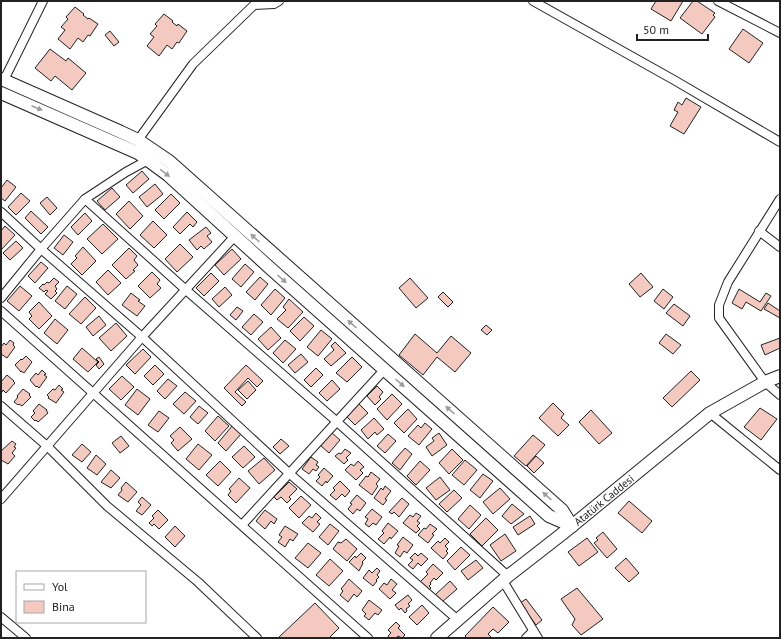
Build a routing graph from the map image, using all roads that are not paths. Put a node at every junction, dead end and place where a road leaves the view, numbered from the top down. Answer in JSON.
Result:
{"nodes":[{"id":1,"x":43,"y":1,"type":"edge"},
{"id":2,"x":278,"y":1,"type":"edge"},
{"id":3,"x":533,"y":1,"type":"edge"},
{"id":4,"x":718,"y":1,"type":"edge"},
{"id":5,"x":253,"y":3,"type":"edge"},
{"id":6,"x":780,"y":33,"type":"edge"},
{"id":7,"x":2,"y":80,"type":"edge"},
{"id":8,"x":1,"y":93,"type":"edge"},
{"id":9,"x":138,"y":140,"type":"junction"},
{"id":10,"x":780,"y":142,"type":"edge"},
{"id":11,"x":148,"y":160,"type":"junction"},
{"id":12,"x":780,"y":199,"type":"edge"},
{"id":13,"x":85,"y":200,"type":"junction"},
{"id":14,"x":1,"y":212,"type":"edge"},
{"id":15,"x":759,"y":231,"type":"junction"},
{"id":16,"x":235,"y":236,"type":"junction"},
{"id":17,"x":780,"y":247,"type":"edge"},
{"id":18,"x":41,"y":249,"type":"junction"},
{"id":19,"x":186,"y":290,"type":"junction"},
{"id":20,"x":1,"y":298,"type":"edge"},
{"id":21,"x":1,"y":311,"type":"edge"},
{"id":22,"x":142,"y":337,"type":"junction"},
{"id":23,"x":385,"y":369,"type":"junction"},
{"id":24,"x":780,"y":376,"type":"edge"},
{"id":25,"x":765,"y":382,"type":"junction"},
{"id":26,"x":92,"y":394,"type":"junction"},
{"id":27,"x":780,"y":395,"type":"edge"},
{"id":28,"x":1,"y":406,"type":"edge"},
{"id":29,"x":710,"y":413,"type":"junction"},
{"id":30,"x":336,"y":421,"type":"junction"},
{"id":31,"x":47,"y":446,"type":"junction"},
{"id":32,"x":780,"y":470,"type":"edge"},
{"id":33,"x":290,"y":474,"type":"junction"},
{"id":34,"x":1,"y":498,"type":"edge"},
{"id":35,"x":242,"y":525,"type":"junction"},
{"id":36,"x":572,"y":526,"type":"junction"},
{"id":37,"x":505,"y":579,"type":"junction"},
{"id":38,"x":1,"y":617,"type":"edge"},
{"id":39,"x":458,"y":620,"type":"junction"},
{"id":40,"x":533,"y":630,"type":"junction"},
{"id":41,"x":26,"y":638,"type":"edge"},
{"id":42,"x":257,"y":638,"type":"edge"},
{"id":43,"x":368,"y":638,"type":"edge"},
{"id":44,"x":437,"y":638,"type":"edge"},
{"id":45,"x":526,"y":638,"type":"edge"},
{"id":46,"x":538,"y":638,"type":"edge"}],
"edges":[{"from":1,"to":7,"type":"street"},
{"from":2,"to":5,"type":"street"},
{"from":3,"to":10,"type":"street"},
{"from":4,"to":6,"type":"street"},
{"from":5,"to":9,"type":"street"},
{"from":7,"to":9,"type":"street"},
{"from":8,"to":11,"type":"street","one_way":true},
{"from":36,"to":9,"type":"street","one_way":true},
{"from":11,"to":13,"type":"street"},
{"from":11,"to":16,"type":"street","one_way":true},
{"from":12,"to":15,"type":"street"},
{"from":13,"to":18,"type":"street"},
{"from":13,"to":19,"type":"street"},
{"from":14,"to":18,"type":"street"},
{"from":15,"to":17,"type":"street"},
{"from":15,"to":25,"type":"street"},
{"from":16,"to":19,"type":"street"},
{"from":16,"to":23,"type":"street","one_way":true},
{"from":18,"to":20,"type":"street"},
{"from":18,"to":22,"type":"street"},
{"from":19,"to":22,"type":"street"},
{"from":19,"to":30,"type":"street"},
{"from":21,"to":26,"type":"street"},
{"from":22,"to":26,"type":"street"},
{"from":22,"to":33,"type":"street"},
{"from":23,"to":30,"type":"street"},
{"from":23,"to":36,"type":"street","one_way":true},
{"from":24,"to":25,"type":"street","name":"Atatürk Caddesi"},
{"from":25,"to":27,"type":"street"},
{"from":25,"to":29,"type":"street","name":"Atatürk Caddesi"},
{"from":26,"to":31,"type":"street"},
{"from":26,"to":35,"type":"street"},
{"from":28,"to":31,"type":"street"},
{"from":29,"to":32,"type":"street"},
{"from":29,"to":36,"type":"street","name":"Atatürk Caddesi"},
{"from":30,"to":33,"type":"street"},
{"from":30,"to":37,"type":"street"},
{"from":31,"to":34,"type":"street"},
{"from":31,"to":42,"type":"street"},
{"from":33,"to":35,"type":"street"},
{"from":33,"to":39,"type":"street"},
{"from":35,"to":43,"type":"street"},
{"from":36,"to":37,"type":"street","name":"Atatürk Caddesi"},
{"from":37,"to":39,"type":"street","name":"Atatürk Caddesi"},
{"from":37,"to":40,"type":"street"},
{"from":38,"to":41,"type":"street"},
{"from":39,"to":44,"type":"street","name":"Atatürk Caddesi"},
{"from":40,"to":45,"type":"street"},
{"from":40,"to":46,"type":"street"}]}
